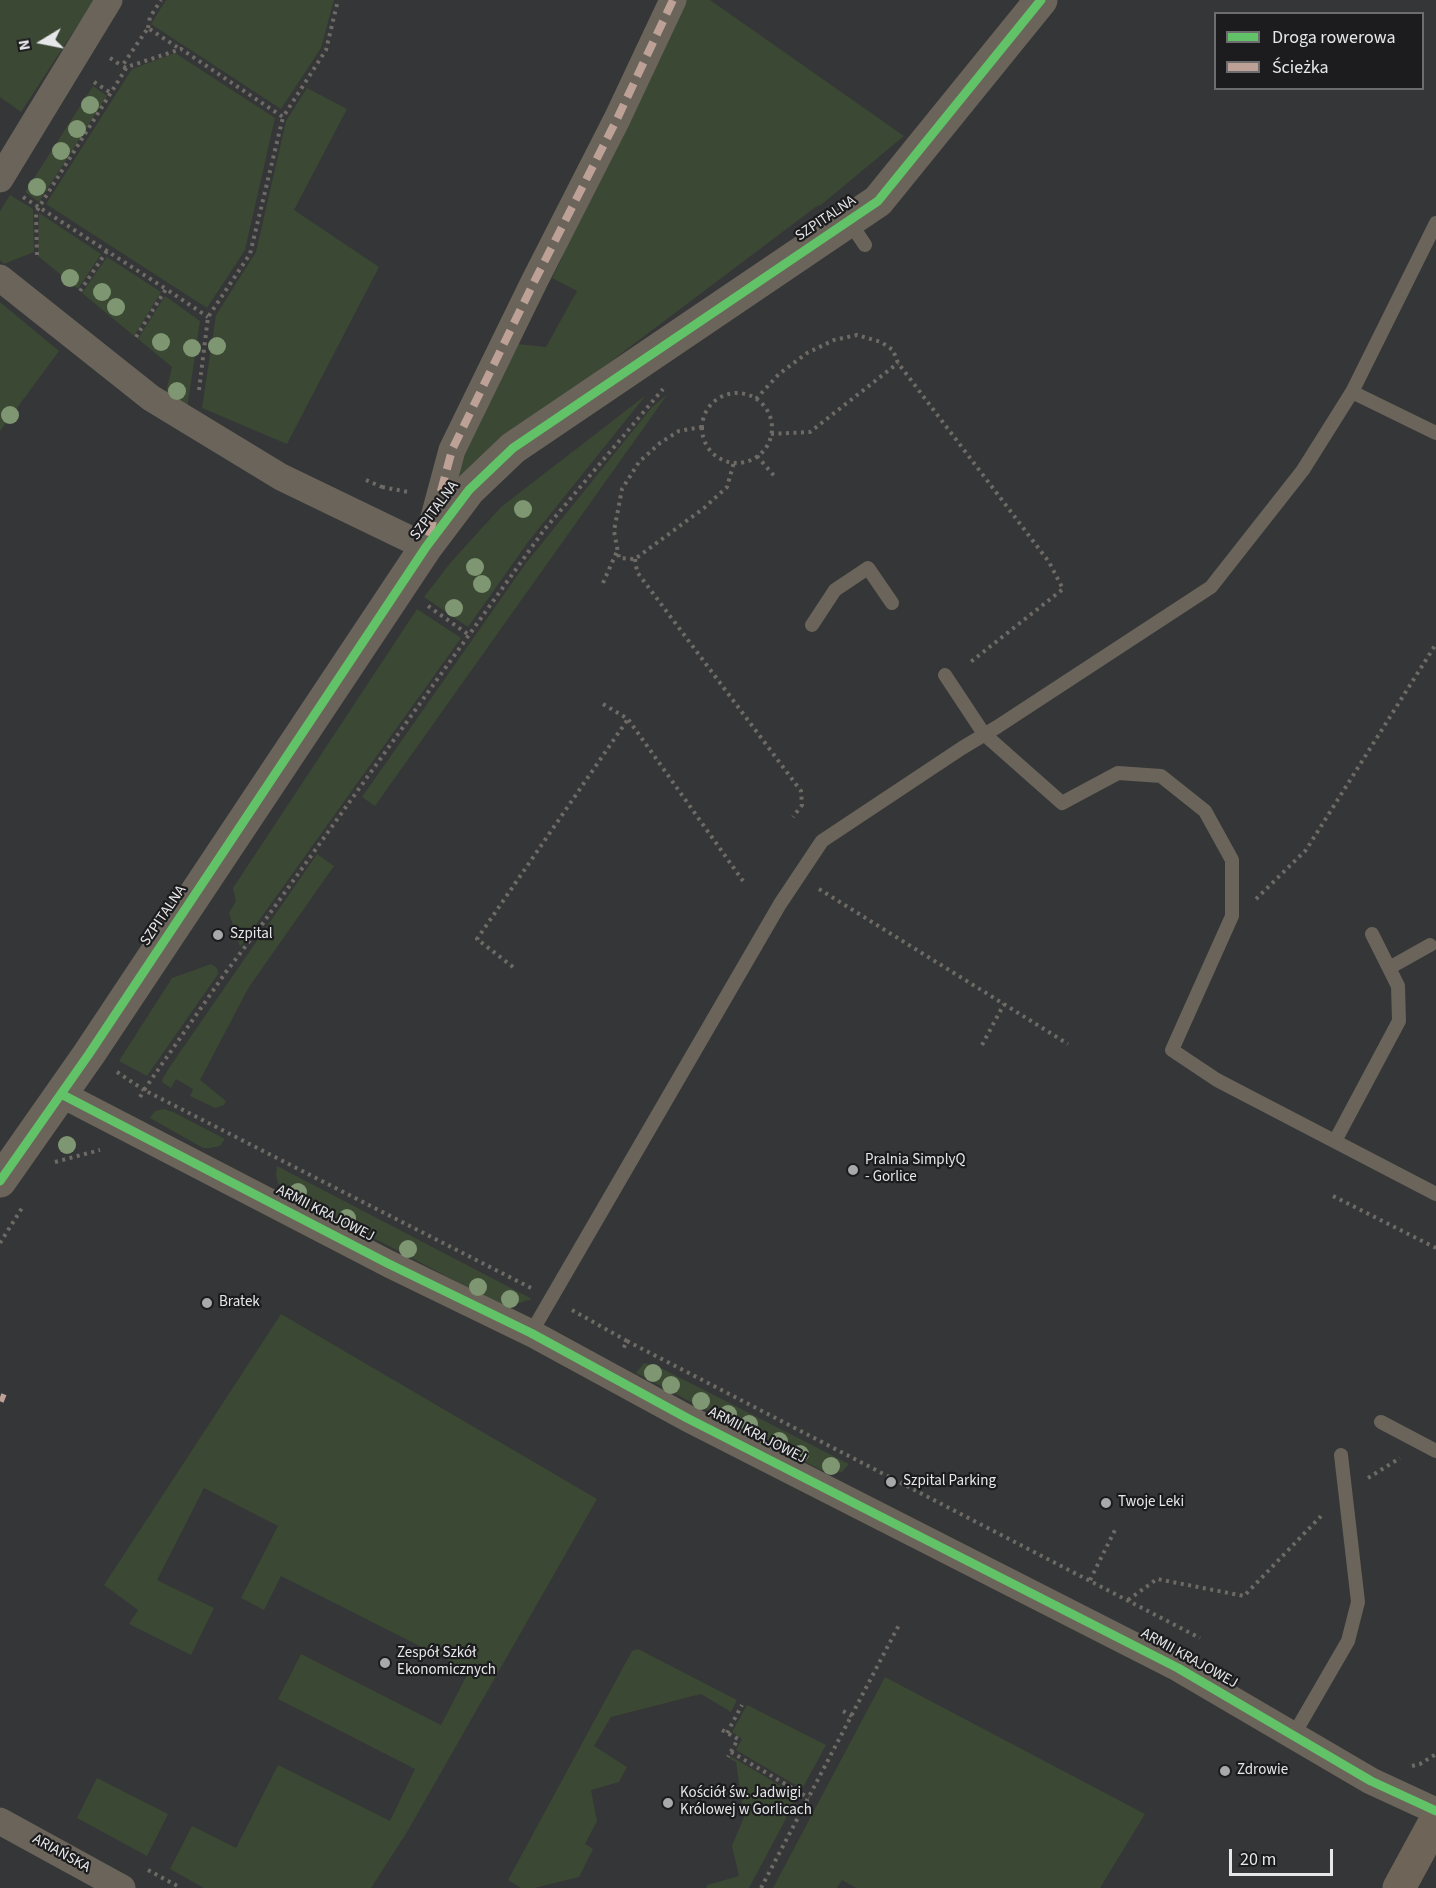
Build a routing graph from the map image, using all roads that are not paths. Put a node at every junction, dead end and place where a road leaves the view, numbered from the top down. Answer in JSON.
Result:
{"nodes":[{"id":1,"x":109,"y":0,"type":"edge"},
{"id":2,"x":673,"y":0,"type":"edge"},
{"id":3,"x":1041,"y":0,"type":"edge"},
{"id":4,"x":10,"y":187,"type":"edge"},
{"id":5,"x":1436,"y":223,"type":"edge"},
{"id":6,"x":0,"y":278,"type":"edge"},
{"id":7,"x":1352,"y":392,"type":"junction"},
{"id":8,"x":1436,"y":434,"type":"edge"},
{"id":9,"x":426,"y":547,"type":"junction"},
{"id":10,"x":892,"y":603,"type":"dead end"},
{"id":11,"x":812,"y":625,"type":"dead end"},
{"id":12,"x":946,"y":677,"type":"road end"},
{"id":13,"x":984,"y":734,"type":"junction"},
{"id":14,"x":1372,"y":934,"type":"dead end"},
{"id":15,"x":1431,"y":945,"type":"dead end"},
{"id":16,"x":1389,"y":968,"type":"junction"},
{"id":17,"x":61,"y":1094,"type":"junction"},
{"id":18,"x":1335,"y":1141,"type":"junction"},
{"id":19,"x":0,"y":1181,"type":"edge"},
{"id":20,"x":1436,"y":1194,"type":"edge"},
{"id":21,"x":531,"y":1333,"type":"junction"},
{"id":22,"x":1381,"y":1422,"type":"dead end"},
{"id":23,"x":1436,"y":1451,"type":"edge"},
{"id":24,"x":1341,"y":1455,"type":"dead end"},
{"id":25,"x":1293,"y":1736,"type":"junction"},
{"id":26,"x":1436,"y":1811,"type":"edge"},
{"id":27,"x":1436,"y":1820,"type":"edge"},
{"id":28,"x":0,"y":1821,"type":"edge"},
{"id":29,"x":122,"y":1888,"type":"edge"},
{"id":30,"x":1399,"y":1888,"type":"edge"}],
"edges":[{"from":1,"to":4,"type":"street"},
{"from":2,"to":9,"type":"street"},
{"from":3,"to":9,"type":"street","name":"SZPITALNA"},
{"from":5,"to":7,"type":"lane"},
{"from":6,"to":9,"type":"street"},
{"from":7,"to":8,"type":"lane"},
{"from":7,"to":13,"type":"lane"},
{"from":9,"to":17,"type":"street","name":"SZPITALNA"},
{"from":10,"to":11,"type":"lane"},
{"from":12,"to":13,"type":"lane"},
{"from":13,"to":18,"type":"lane"},
{"from":13,"to":21,"type":"lane"},
{"from":14,"to":16,"type":"lane"},
{"from":15,"to":16,"type":"lane"},
{"from":16,"to":18,"type":"lane"},
{"from":17,"to":19,"type":"street","name":"SZPITALNA"},
{"from":17,"to":21,"type":"street","name":"ARMII KRAJOWEJ"},
{"from":18,"to":20,"type":"lane"},
{"from":21,"to":25,"type":"street","name":"ARMII KRAJOWEJ"},
{"from":22,"to":23,"type":"lane"},
{"from":24,"to":25,"type":"lane"},
{"from":25,"to":26,"type":"street","name":"ARMII KRAJOWEJ"},
{"from":27,"to":30,"type":"main road"},
{"from":28,"to":29,"type":"street","name":"ARIAŃSKA"}]}
